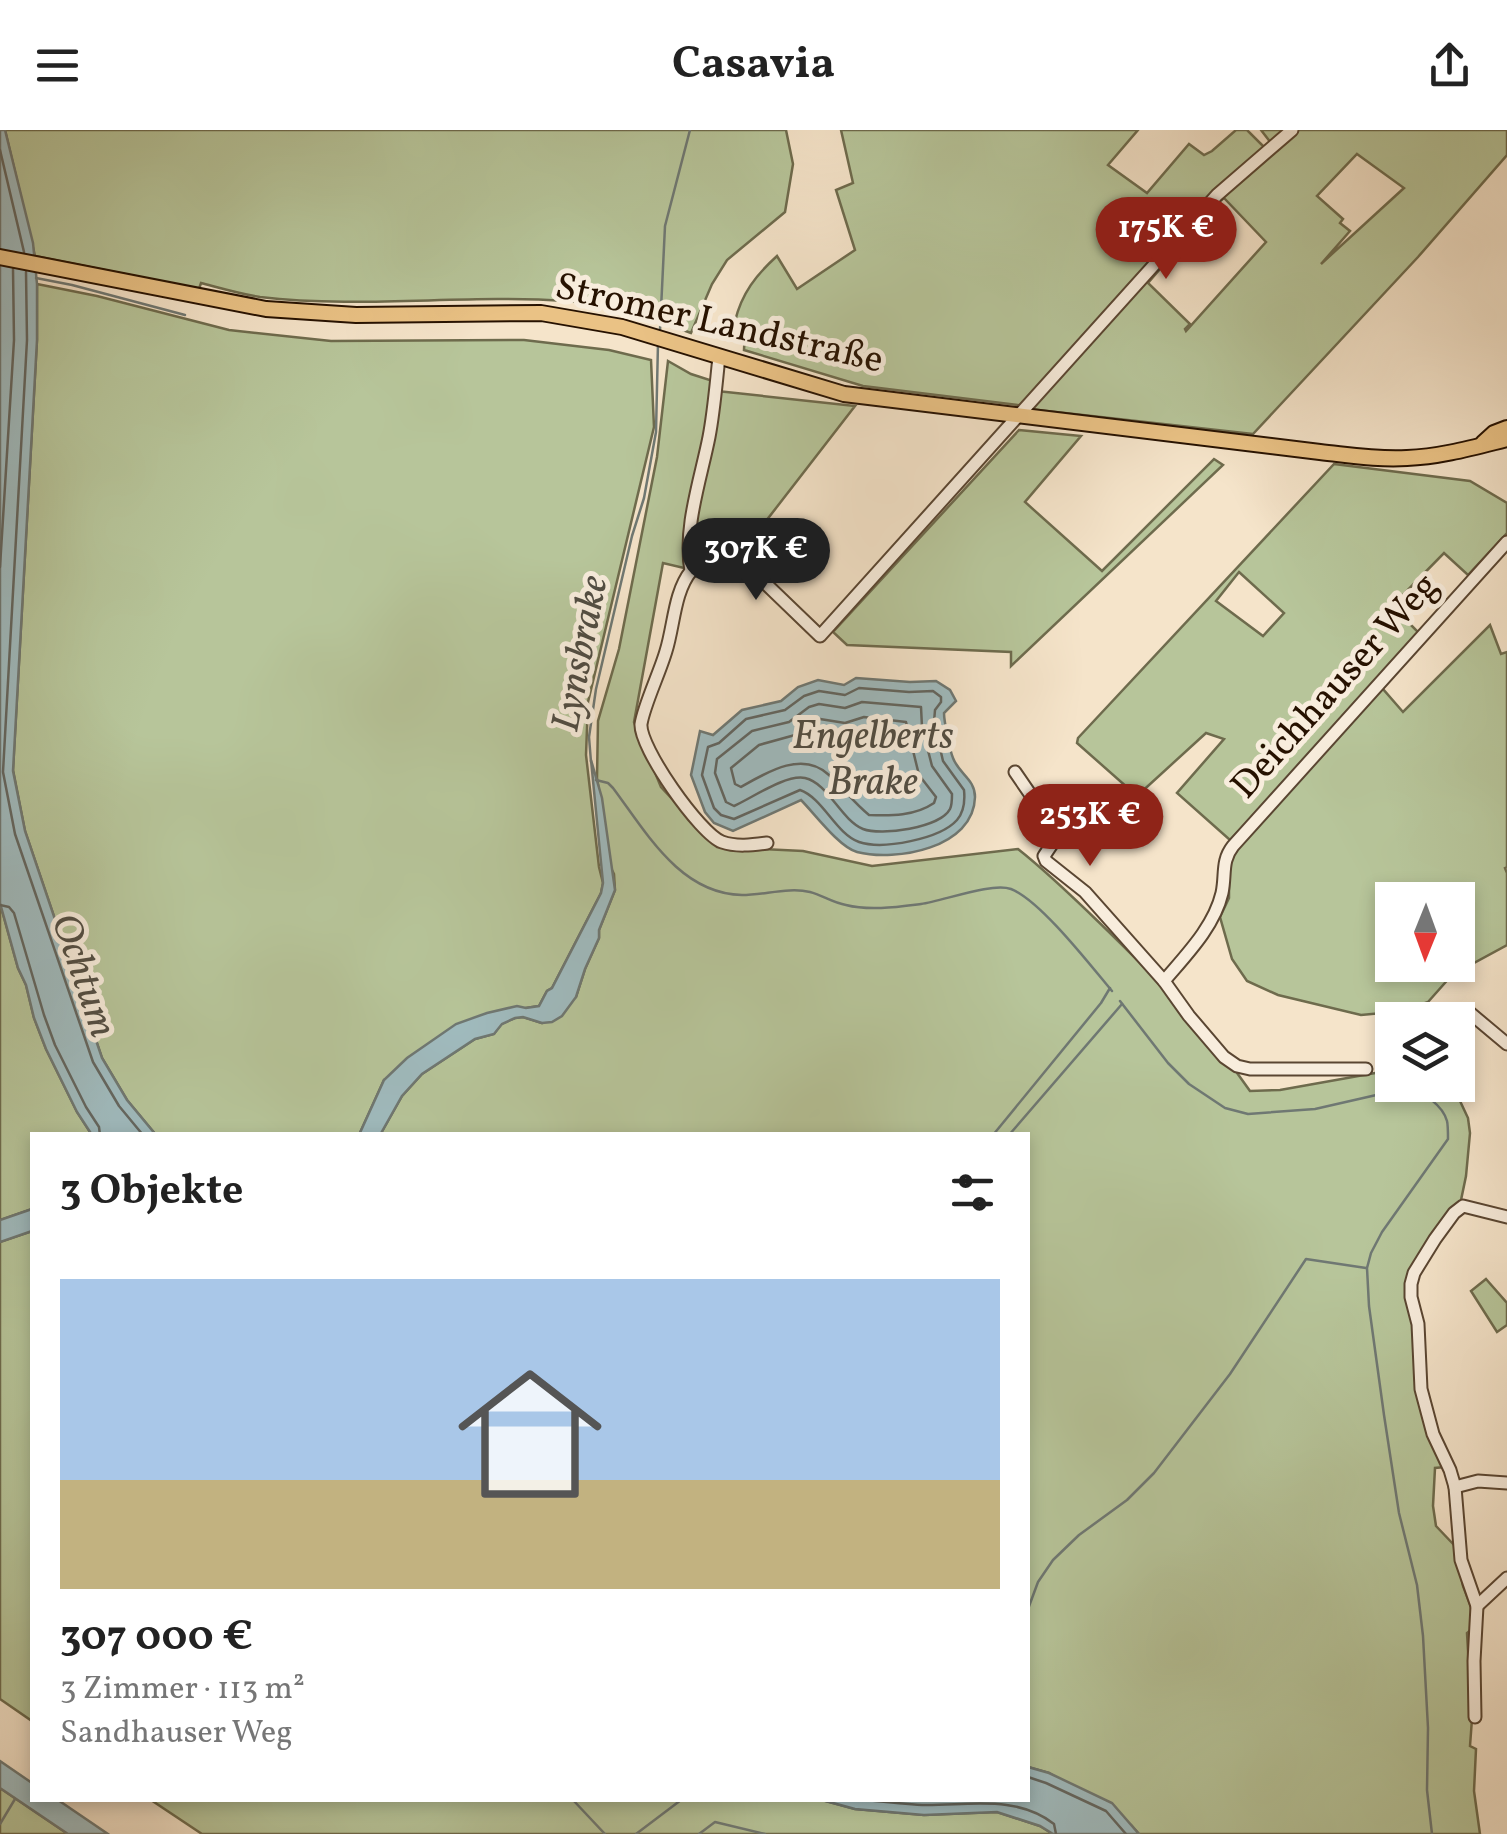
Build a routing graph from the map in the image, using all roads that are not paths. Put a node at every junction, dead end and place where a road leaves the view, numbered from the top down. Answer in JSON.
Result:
{"nodes":[{"id":1,"x":1292,"y":130,"type":"edge"},
{"id":2,"x":0,"y":257,"type":"edge"},
{"id":3,"x":720,"y":357,"type":"junction"},
{"id":4,"x":1021,"y":415,"type":"junction"},
{"id":5,"x":1507,"y":428,"type":"edge"},
{"id":6,"x":1507,"y":439,"type":"edge"},
{"id":7,"x":1483,"y":444,"type":"junction"},
{"id":8,"x":1507,"y":542,"type":"edge"},
{"id":9,"x":691,"y":571,"type":"junction"},
{"id":10,"x":1016,"y":772,"type":"dead end"},
{"id":11,"x":767,"y":842,"type":"dead end"},
{"id":12,"x":1164,"y":981,"type":"junction"},
{"id":13,"x":1475,"y":1018,"type":"edge"},
{"id":14,"x":1507,"y":1044,"type":"edge"},
{"id":15,"x":1366,"y":1069,"type":"dead end"},
{"id":16,"x":1507,"y":1217,"type":"edge"},
{"id":17,"x":1507,"y":1483,"type":"edge"},
{"id":18,"x":1455,"y":1487,"type":"junction"},
{"id":19,"x":1507,"y":1578,"type":"edge"},
{"id":20,"x":1477,"y":1606,"type":"junction"},
{"id":21,"x":1475,"y":1717,"type":"dead end"}],
"edges":[{"from":1,"to":4,"type":"street"},
{"from":2,"to":3,"type":"main road","name":"Stromer Landstraße"},
{"from":3,"to":4,"type":"main road","name":"Stromer Landstraße"},
{"from":3,"to":9,"type":"street"},
{"from":4,"to":7,"type":"main road","name":"Stromer Landstraße"},
{"from":4,"to":9,"type":"street"},
{"from":5,"to":7,"type":"main road","name":"Stromer Landstraße"},
{"from":6,"to":7,"type":"main road","name":"Stromer Landstraße"},
{"from":8,"to":12,"type":"street","name":"Deichhauser Weg"},
{"from":9,"to":11,"type":"street"},
{"from":10,"to":12,"type":"street"},
{"from":12,"to":15,"type":"street"},
{"from":13,"to":14,"type":"street"},
{"from":16,"to":18,"type":"street"},
{"from":17,"to":18,"type":"street"},
{"from":18,"to":20,"type":"street"},
{"from":19,"to":20,"type":"street"},
{"from":20,"to":21,"type":"street"}]}
